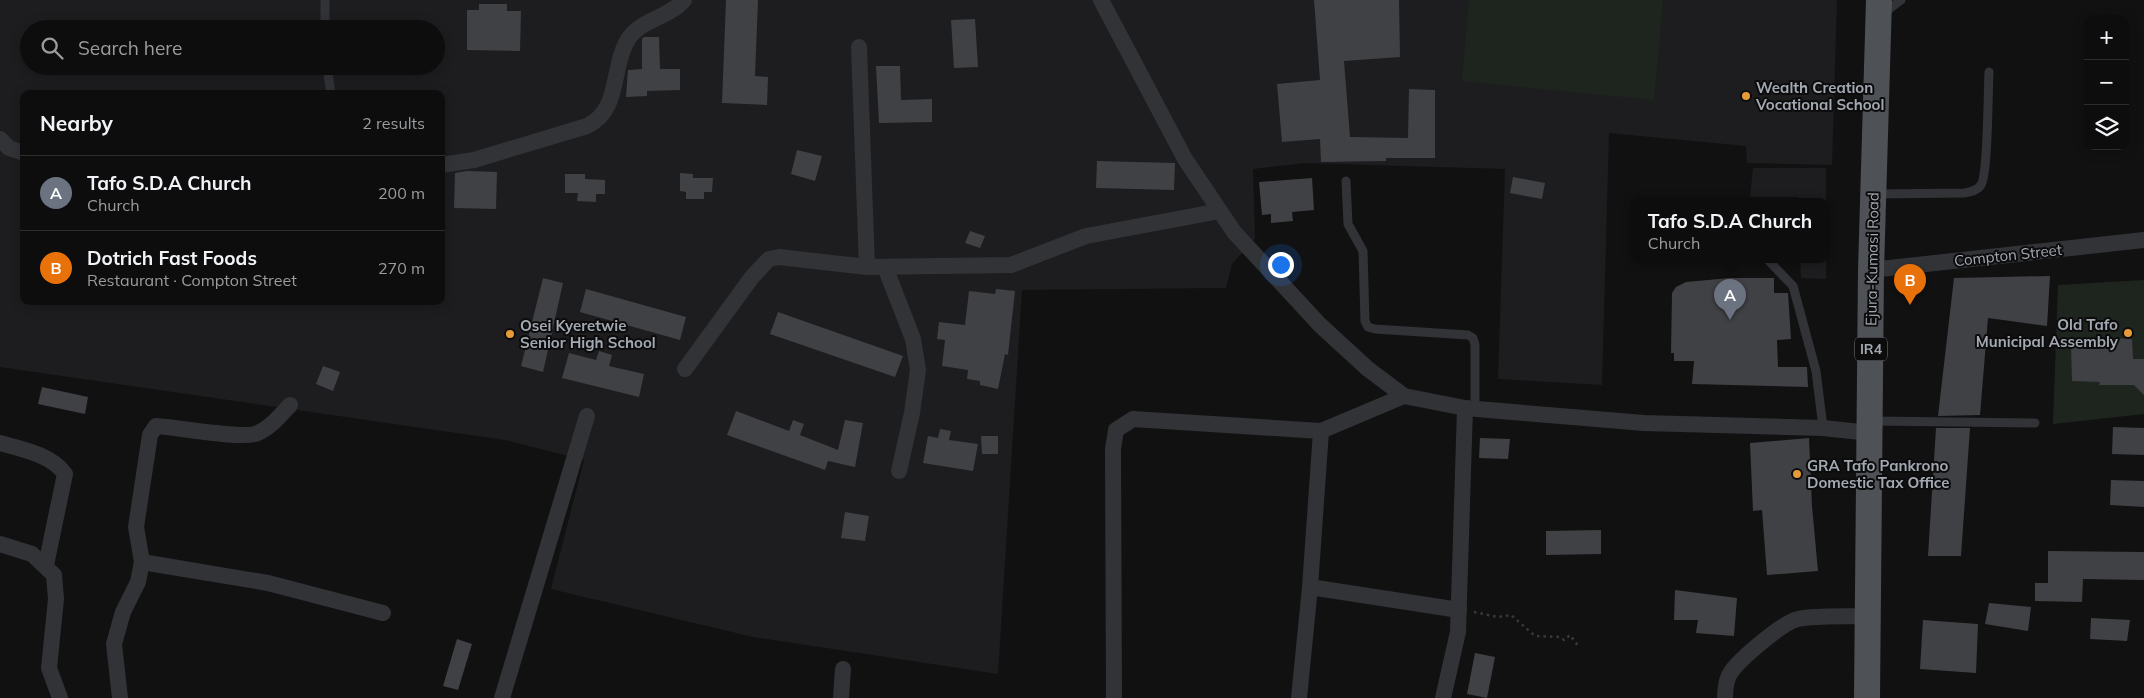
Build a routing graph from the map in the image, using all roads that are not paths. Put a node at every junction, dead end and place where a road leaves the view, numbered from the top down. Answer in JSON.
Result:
{"nodes":[{"id":1,"x":325,"y":0,"type":"edge"},
{"id":2,"x":684,"y":0,"type":"edge"},
{"id":3,"x":1101,"y":0,"type":"edge"},
{"id":4,"x":1901,"y":0,"type":"edge"},
{"id":5,"x":1879,"y":9,"type":"edge"},
{"id":6,"x":325,"y":20,"type":"edge"},
{"id":7,"x":858,"y":47,"type":"dead end"},
{"id":8,"x":1989,"y":72,"type":"dead end"},
{"id":9,"x":328,"y":75,"type":"edge"},
{"id":10,"x":330,"y":90,"type":"edge"},
{"id":11,"x":0,"y":139,"type":"edge"},
{"id":12,"x":20,"y":152,"type":"edge"},
{"id":13,"x":445,"y":164,"type":"edge"},
{"id":14,"x":1346,"y":181,"type":"dead end"},
{"id":15,"x":1873,"y":194,"type":"junction"},
{"id":16,"x":1220,"y":211,"type":"junction"},
{"id":17,"x":2144,"y":240,"type":"edge"},
{"id":18,"x":1770,"y":263,"type":"edge"},
{"id":19,"x":885,"y":267,"type":"junction"},
{"id":20,"x":867,"y":268,"type":"junction"},
{"id":21,"x":1871,"y":270,"type":"junction"},
{"id":22,"x":685,"y":369,"type":"dead end"},
{"id":23,"x":1404,"y":396,"type":"junction"},
{"id":24,"x":290,"y":405,"type":"dead end"},
{"id":25,"x":1470,"y":408,"type":"junction"},
{"id":26,"x":587,"y":416,"type":"dead end"},
{"id":27,"x":2035,"y":423,"type":"dead end"},
{"id":28,"x":1870,"y":427,"type":"junction"},
{"id":29,"x":1823,"y":428,"type":"junction"},
{"id":30,"x":1321,"y":431,"type":"junction"},
{"id":31,"x":0,"y":443,"type":"edge"},
{"id":32,"x":899,"y":471,"type":"dead end"},
{"id":33,"x":0,"y":544,"type":"edge"},
{"id":34,"x":142,"y":562,"type":"junction"},
{"id":35,"x":46,"y":565,"type":"junction"},
{"id":36,"x":1310,"y":587,"type":"junction"},
{"id":37,"x":1466,"y":611,"type":"junction"},
{"id":38,"x":383,"y":613,"type":"dead end"},
{"id":39,"x":1868,"y":616,"type":"junction"},
{"id":40,"x":844,"y":668,"type":"dead end"},
{"id":41,"x":60,"y":698,"type":"edge"},
{"id":42,"x":120,"y":698,"type":"edge"},
{"id":43,"x":502,"y":698,"type":"edge"},
{"id":44,"x":841,"y":698,"type":"edge"},
{"id":45,"x":1114,"y":698,"type":"edge"},
{"id":46,"x":1299,"y":698,"type":"edge"},
{"id":47,"x":1442,"y":698,"type":"edge"},
{"id":48,"x":1725,"y":698,"type":"edge"},
{"id":49,"x":1867,"y":698,"type":"edge"}],
"edges":[{"from":1,"to":6,"type":"lane"},
{"from":2,"to":13,"type":"street"},
{"from":3,"to":16,"type":"street"},
{"from":4,"to":5,"type":"lane"},
{"from":5,"to":15,"type":"main road","name":"Ejura-Kumasi Road","number":"IR4"},
{"from":7,"to":20,"type":"street"},
{"from":8,"to":15,"type":"lane"},
{"from":9,"to":10,"type":"lane"},
{"from":11,"to":12,"type":"street"},
{"from":14,"to":25,"type":"lane"},
{"from":15,"to":21,"type":"main road","name":"Ejura-Kumasi Road","number":"IR4"},
{"from":16,"to":19,"type":"street"},
{"from":16,"to":23,"type":"street"},
{"from":17,"to":21,"type":"street","name":"Compton Street"},
{"from":18,"to":29,"type":"lane"},
{"from":19,"to":20,"type":"street"},
{"from":19,"to":32,"type":"street"},
{"from":20,"to":22,"type":"street"},
{"from":21,"to":28,"type":"main road","name":"Ejura-Kumasi Road","number":"IR4"},
{"from":23,"to":25,"type":"street"},
{"from":23,"to":30,"type":"street"},
{"from":24,"to":34,"type":"street"},
{"from":25,"to":29,"type":"street"},
{"from":25,"to":37,"type":"street"},
{"from":26,"to":43,"type":"street"},
{"from":27,"to":28,"type":"lane"},
{"from":28,"to":29,"type":"street"},
{"from":28,"to":39,"type":"main road","name":"Ejura-Kumasi Road","number":"IR4"},
{"from":30,"to":36,"type":"street"},
{"from":30,"to":45,"type":"street"},
{"from":31,"to":35,"type":"street"},
{"from":33,"to":35,"type":"street"},
{"from":34,"to":38,"type":"street"},
{"from":34,"to":42,"type":"street"},
{"from":35,"to":41,"type":"street"},
{"from":36,"to":37,"type":"street"},
{"from":36,"to":46,"type":"street"},
{"from":37,"to":47,"type":"street"},
{"from":39,"to":48,"type":"street"},
{"from":39,"to":49,"type":"main road","name":"Ejura-Kumasi Road","number":"IR4"},
{"from":40,"to":44,"type":"street"}]}
